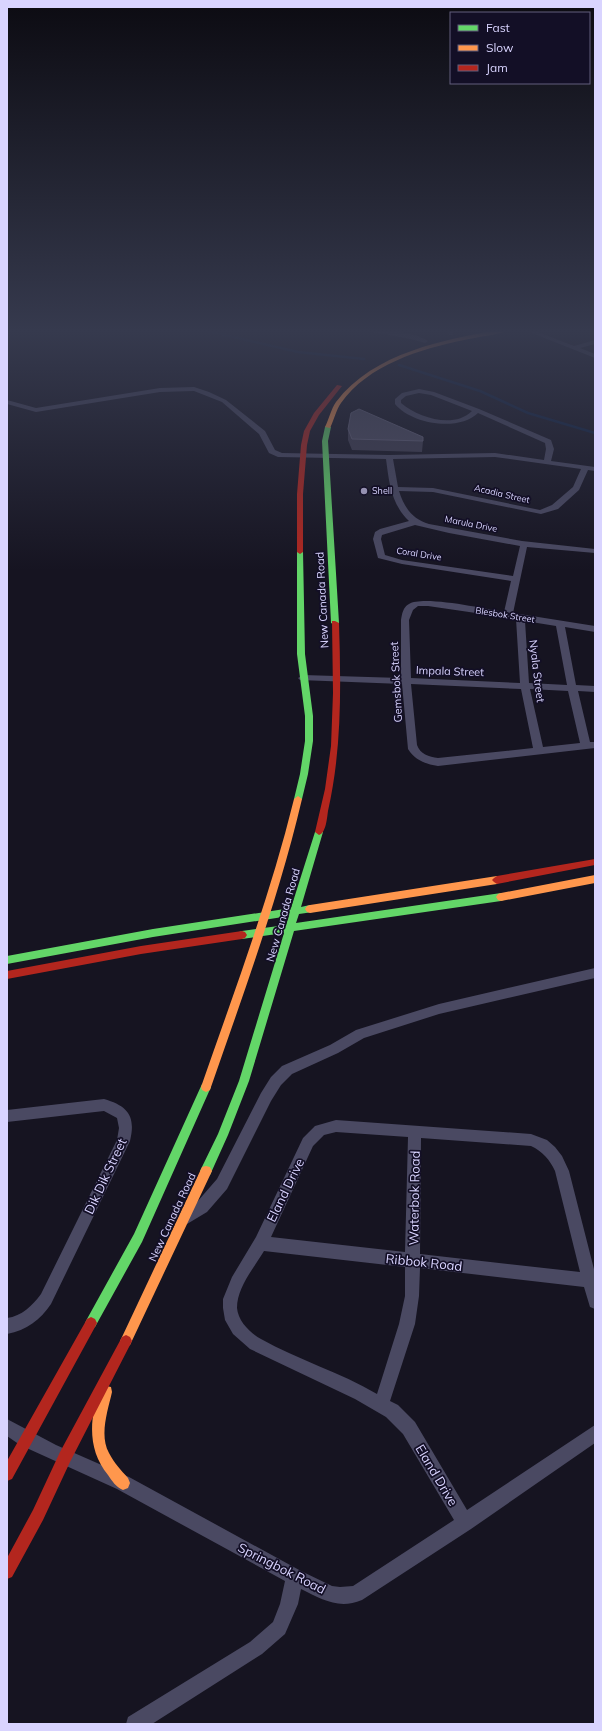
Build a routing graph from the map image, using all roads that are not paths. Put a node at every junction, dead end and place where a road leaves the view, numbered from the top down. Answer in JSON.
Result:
{"nodes":[{"id":1,"x":234,"y":410,"type":"edge"},
{"id":2,"x":319,"y":410,"type":"edge"},
{"id":3,"x":333,"y":410,"type":"edge"},
{"id":4,"x":405,"y":410,"type":"edge"},
{"id":5,"x":477,"y":410,"type":"joint"},
{"id":6,"x":304,"y":456,"type":"junction"},
{"id":7,"x":325,"y":457,"type":"junction"},
{"id":8,"x":389,"y":457,"type":"junction"},
{"id":9,"x":548,"y":462,"type":"junction"},
{"id":10,"x":585,"y":468,"type":"junction"},
{"id":11,"x":595,"y":469,"type":"edge"},
{"id":12,"x":394,"y":489,"type":"junction"},
{"id":13,"x":415,"y":522,"type":"junction"},
{"id":14,"x":524,"y":544,"type":"junction"},
{"id":15,"x":595,"y":551,"type":"edge"},
{"id":16,"x":517,"y":579,"type":"junction"},
{"id":17,"x":415,"y":604,"type":"joint"},
{"id":18,"x":508,"y":615,"type":"junction"},
{"id":19,"x":520,"y":617,"type":"junction"},
{"id":20,"x":560,"y":624,"type":"junction"},
{"id":21,"x":595,"y":629,"type":"edge"},
{"id":22,"x":303,"y":678,"type":"junction"},
{"id":23,"x":336,"y":678,"type":"junction"},
{"id":24,"x":406,"y":681,"type":"junction"},
{"id":25,"x":525,"y":686,"type":"junction"},
{"id":26,"x":572,"y":688,"type":"junction"},
{"id":27,"x":595,"y":689,"type":"edge"},
{"id":28,"x":590,"y":746,"type":"edge"},
{"id":29,"x":539,"y":751,"type":"junction"},
{"id":30,"x":595,"y":862,"type":"edge"},
{"id":31,"x":595,"y":879,"type":"edge"},
{"id":32,"x":7,"y":960,"type":"edge"},
{"id":33,"x":595,"y":973,"type":"edge"},
{"id":34,"x":7,"y":975,"type":"edge"},
{"id":35,"x":7,"y":1116,"type":"edge"},
{"id":36,"x":415,"y":1132,"type":"junction"},
{"id":37,"x":186,"y":1218,"type":"junction"},
{"id":38,"x":260,"y":1243,"type":"junction"},
{"id":39,"x":413,"y":1261,"type":"junction"},
{"id":40,"x":589,"y":1280,"type":"junction"},
{"id":41,"x":595,"y":1302,"type":"edge"},
{"id":42,"x":7,"y":1326,"type":"edge"},
{"id":43,"x":110,"y":1372,"type":"junction"},
{"id":44,"x":382,"y":1404,"type":"junction"},
{"id":45,"x":7,"y":1427,"type":"edge"},
{"id":46,"x":595,"y":1433,"type":"edge"},
{"id":47,"x":26,"y":1439,"type":"junction"},
{"id":48,"x":63,"y":1457,"type":"junction"},
{"id":49,"x":7,"y":1474,"type":"edge"},
{"id":50,"x":123,"y":1483,"type":"junction"},
{"id":51,"x":465,"y":1523,"type":"junction"},
{"id":52,"x":7,"y":1572,"type":"edge"},
{"id":53,"x":295,"y":1577,"type":"junction"},
{"id":54,"x":135,"y":1724,"type":"edge"}],
"edges":[{"from":1,"to":6,"type":"street"},
{"from":2,"to":6,"type":"main road","name":"New Canada Road"},
{"from":3,"to":7,"type":"main road","name":"New Canada Road"},
{"from":4,"to":5,"type":"street"},
{"from":5,"to":9,"type":"street"},
{"from":6,"to":7,"type":"street"},
{"from":6,"to":22,"type":"main road","name":"New Canada Road"},
{"from":7,"to":8,"type":"street"},
{"from":7,"to":23,"type":"main road","name":"New Canada Road"},
{"from":8,"to":9,"type":"street"},
{"from":8,"to":12,"type":"street"},
{"from":9,"to":10,"type":"street"},
{"from":10,"to":11,"type":"street"},
{"from":10,"to":12,"type":"street","name":"Acadia Street"},
{"from":12,"to":13,"type":"street"},
{"from":13,"to":14,"type":"street","name":"Marula Drive"},
{"from":13,"to":16,"type":"street","name":"Coral Drive"},
{"from":14,"to":15,"type":"street","name":"Marula Drive"},
{"from":14,"to":16,"type":"street"},
{"from":16,"to":18,"type":"street"},
{"from":17,"to":18,"type":"street","name":"Blesbok Street"},
{"from":17,"to":24,"type":"street","name":"Gemsbok Street"},
{"from":18,"to":19,"type":"street","name":"Blesbok Street"},
{"from":19,"to":20,"type":"street","name":"Blesbok Street"},
{"from":19,"to":25,"type":"street","name":"Nyala Street"},
{"from":20,"to":21,"type":"street","name":"Blesbok Street"},
{"from":20,"to":26,"type":"street"},
{"from":22,"to":23,"type":"street","name":"Impala Street"},
{"from":22,"to":47,"type":"main road","name":"New Canada Road"},
{"from":23,"to":24,"type":"street","name":"Impala Street"},
{"from":23,"to":37,"type":"main road","name":"New Canada Road"},
{"from":24,"to":25,"type":"street","name":"Impala Street"},
{"from":24,"to":29,"type":"street","name":"Gemsbok Street"},
{"from":25,"to":26,"type":"street","name":"Impala Street"},
{"from":25,"to":29,"type":"street","name":"Nyala Street"},
{"from":26,"to":27,"type":"street","name":"Impala Street"},
{"from":26,"to":28,"type":"street"},
{"from":28,"to":29,"type":"street"},
{"from":30,"to":32,"type":"main road"},
{"from":31,"to":34,"type":"main road"},
{"from":33,"to":37,"type":"street"},
{"from":35,"to":42,"type":"street","name":"Dik Dik Street"},
{"from":36,"to":38,"type":"street","name":"Eland Drive"},
{"from":36,"to":39,"type":"street","name":"Waterbok Road"},
{"from":36,"to":40,"type":"street","name":"Eland Drive"},
{"from":37,"to":43,"type":"main road","name":"New Canada Road"},
{"from":38,"to":39,"type":"street","name":"Ribbok Road"},
{"from":38,"to":44,"type":"street","name":"Eland Drive"},
{"from":39,"to":40,"type":"street","name":"Ribbok Road"},
{"from":39,"to":44,"type":"street","name":"Waterbok Road"},
{"from":40,"to":41,"type":"street","name":"Eland Drive"},
{"from":43,"to":48,"type":"main road","name":"New Canada Road"},
{"from":43,"to":50,"type":"main road"},
{"from":44,"to":51,"type":"street","name":"Eland Drive"},
{"from":45,"to":47,"type":"street","name":"Springbok Road"},
{"from":46,"to":51,"type":"street","name":"Springbok Road"},
{"from":47,"to":48,"type":"street","name":"Springbok Road"},
{"from":47,"to":49,"type":"main road","name":"New Canada Road"},
{"from":48,"to":50,"type":"street","name":"Springbok Road"},
{"from":48,"to":52,"type":"main road","name":"New Canada Road"},
{"from":50,"to":53,"type":"street","name":"Springbok Road"},
{"from":51,"to":53,"type":"street","name":"Springbok Road"},
{"from":53,"to":54,"type":"street"}]}
